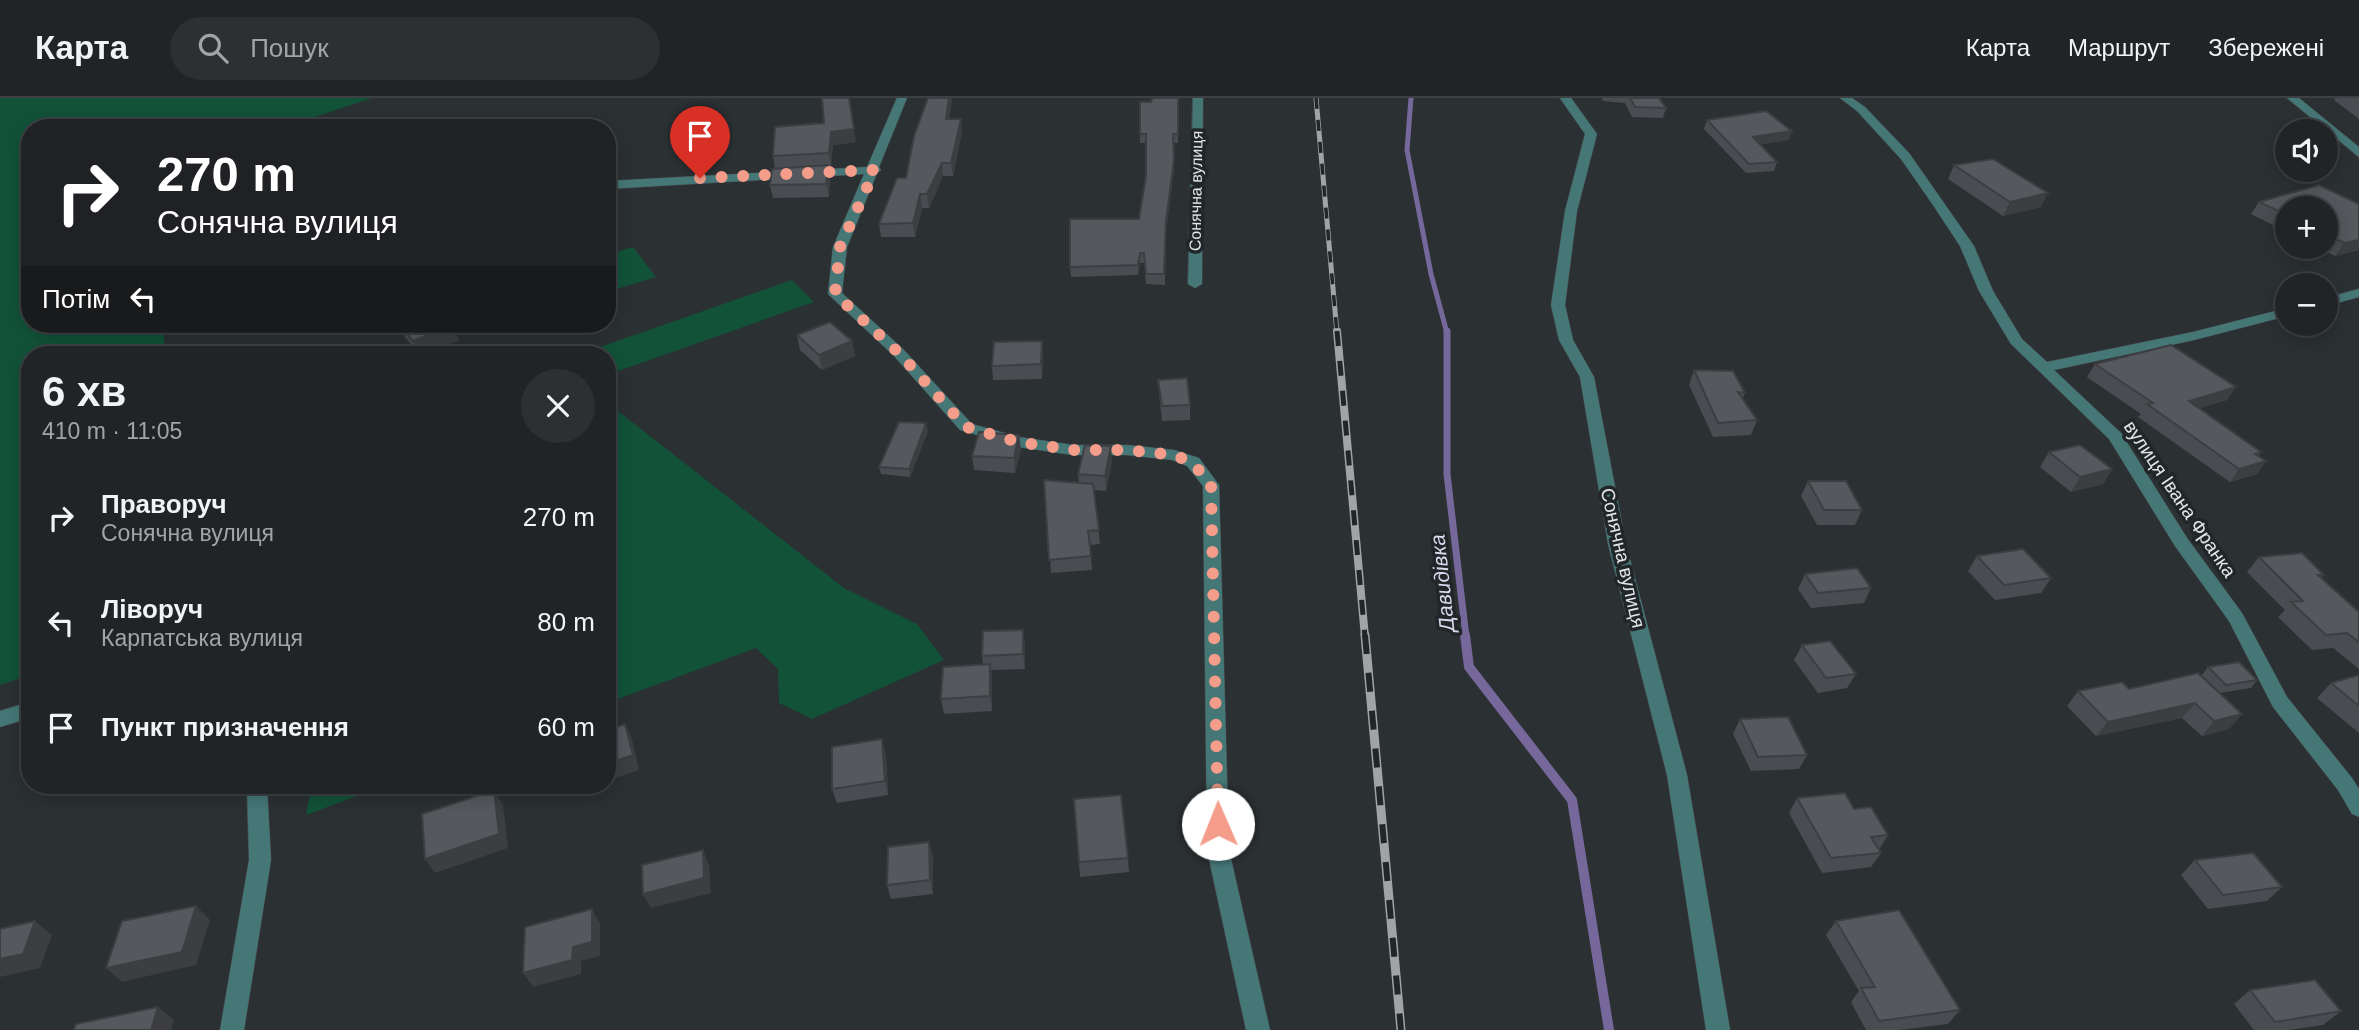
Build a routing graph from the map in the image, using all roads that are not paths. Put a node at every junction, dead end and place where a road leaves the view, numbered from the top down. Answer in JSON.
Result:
{"nodes":[{"id":1,"x":902,"y":98,"type":"edge"},
{"id":2,"x":1198,"y":98,"type":"edge"},
{"id":3,"x":1565,"y":98,"type":"edge"},
{"id":4,"x":1845,"y":98,"type":"edge"},
{"id":5,"x":2292,"y":98,"type":"edge"},
{"id":6,"x":2359,"y":153,"type":"edge"},
{"id":7,"x":875,"y":170,"type":"junction"},
{"id":8,"x":616,"y":184,"type":"edge"},
{"id":9,"x":1195,"y":284,"type":"dead end"},
{"id":10,"x":2359,"y":293,"type":"edge"},
{"id":11,"x":2338,"y":299,"type":"edge"},
{"id":12,"x":2275,"y":315,"type":"edge"},
{"id":13,"x":2046,"y":367,"type":"junction"},
{"id":14,"x":21,"y":713,"type":"edge"},
{"id":15,"x":0,"y":719,"type":"edge"},
{"id":16,"x":257,"y":794,"type":"edge"},
{"id":17,"x":2359,"y":808,"type":"edge"},
{"id":18,"x":232,"y":1030,"type":"edge"},
{"id":19,"x":1258,"y":1030,"type":"edge"},
{"id":20,"x":1718,"y":1030,"type":"edge"}],
"edges":[{"from":1,"to":7,"type":"street"},
{"from":2,"to":9,"type":"street","name":"Сонячна вулиця"},
{"from":3,"to":20,"type":"street","name":"Сонячна вулиця"},
{"from":4,"to":13,"type":"street","name":"вулиця Івана Франка"},
{"from":5,"to":6,"type":"street"},
{"from":7,"to":8,"type":"street"},
{"from":7,"to":19,"type":"street"},
{"from":10,"to":11,"type":"street"},
{"from":12,"to":13,"type":"street"},
{"from":13,"to":17,"type":"street","name":"вулиця Івана Франка"},
{"from":14,"to":15,"type":"street"},
{"from":16,"to":18,"type":"street"}]}
